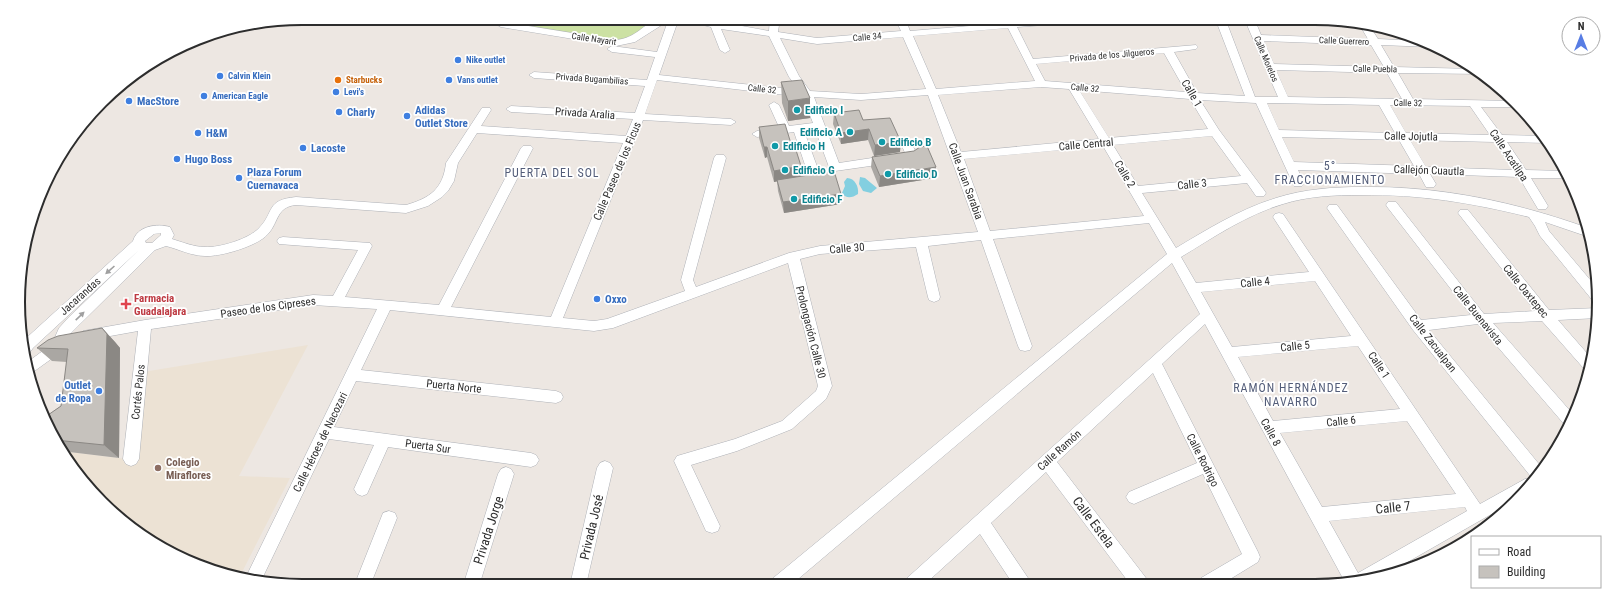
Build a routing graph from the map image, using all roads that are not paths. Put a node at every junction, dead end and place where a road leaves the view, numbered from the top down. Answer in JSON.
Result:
{"nodes":[{"id":1,"x":507,"y":25,"type":"edge"},
{"id":2,"x":655,"y":25,"type":"edge"},
{"id":3,"x":672,"y":25,"type":"edge"},
{"id":4,"x":715,"y":25,"type":"joint"},
{"id":5,"x":774,"y":25,"type":"edge"},
{"id":6,"x":903,"y":25,"type":"edge"},
{"id":7,"x":1023,"y":25,"type":"edge"},
{"id":8,"x":1223,"y":25,"type":"edge"},
{"id":9,"x":1252,"y":25,"type":"edge"},
{"id":10,"x":1012,"y":26,"type":"junction"},
{"id":11,"x":1367,"y":30,"type":"edge"},
{"id":12,"x":906,"y":33,"type":"junction"},
{"id":13,"x":773,"y":34,"type":"junction"},
{"id":14,"x":1257,"y":38,"type":"junction"},
{"id":15,"x":557,"y":42,"type":"dead end"},
{"id":16,"x":1374,"y":42,"type":"junction"},
{"id":17,"x":1414,"y":43,"type":"edge"},
{"id":18,"x":1193,"y":47,"type":"dead end"},
{"id":19,"x":725,"y":50,"type":"dead end"},
{"id":20,"x":1168,"y":50,"type":"junction"},
{"id":21,"x":661,"y":55,"type":"junction"},
{"id":22,"x":1031,"y":62,"type":"junction"},
{"id":23,"x":1270,"y":67,"type":"junction"},
{"id":24,"x":1390,"y":70,"type":"junction"},
{"id":25,"x":1469,"y":72,"type":"edge"},
{"id":26,"x":534,"y":75,"type":"dead end"},
{"id":27,"x":652,"y":80,"type":"junction"},
{"id":28,"x":1041,"y":84,"type":"junction"},
{"id":29,"x":1073,"y":88,"type":"junction"},
{"id":30,"x":932,"y":92,"type":"junction"},
{"id":31,"x":807,"y":94,"type":"junction"},
{"id":32,"x":1193,"y":96,"type":"junction"},
{"id":33,"x":1256,"y":99,"type":"junction"},
{"id":34,"x":1284,"y":100,"type":"junction"},
{"id":35,"x":1383,"y":102,"type":"junction"},
{"id":36,"x":1410,"y":103,"type":"junction"},
{"id":37,"x":1474,"y":104,"type":"junction"},
{"id":38,"x":1509,"y":104,"type":"edge"},
{"id":39,"x":774,"y":105,"type":"dead end"},
{"id":40,"x":511,"y":109,"type":"dead end"},
{"id":41,"x":486,"y":110,"type":"dead end"},
{"id":42,"x":639,"y":117,"type":"junction"},
{"id":43,"x":730,"y":122,"type":"dead end"},
{"id":44,"x":819,"y":125,"type":"junction"},
{"id":45,"x":798,"y":128,"type":"junction"},
{"id":46,"x":474,"y":129,"type":"junction"},
{"id":47,"x":786,"y":130,"type":"junction"},
{"id":48,"x":1215,"y":132,"type":"junction"},
{"id":49,"x":1275,"y":133,"type":"junction"},
{"id":50,"x":757,"y":134,"type":"dead end"},
{"id":51,"x":1402,"y":136,"type":"junction"},
{"id":52,"x":1498,"y":138,"type":"junction"},
{"id":53,"x":629,"y":140,"type":"junction"},
{"id":54,"x":1539,"y":140,"type":"edge"},
{"id":55,"x":906,"y":141,"type":"dead end"},
{"id":56,"x":1106,"y":142,"type":"junction"},
{"id":57,"x":526,"y":148,"type":"dead end"},
{"id":58,"x":957,"y":156,"type":"junction"},
{"id":59,"x":720,"y":158,"type":"dead end"},
{"id":60,"x":1290,"y":166,"type":"junction"},
{"id":61,"x":1422,"y":170,"type":"junction"},
{"id":62,"x":1523,"y":174,"type":"junction"},
{"id":63,"x":1561,"y":175,"type":"edge"},
{"id":64,"x":1250,"y":179,"type":"junction"},
{"id":65,"x":801,"y":182,"type":"edge"},
{"id":66,"x":1298,"y":183,"type":"dead end"},
{"id":67,"x":1430,"y":184,"type":"dead end"},
{"id":68,"x":1135,"y":190,"type":"junction"},
{"id":69,"x":1260,"y":193,"type":"dead end"},
{"id":70,"x":1392,"y":205,"type":"dead end"},
{"id":71,"x":1542,"y":206,"type":"dead end"},
{"id":72,"x":1333,"y":208,"type":"dead end"},
{"id":73,"x":1464,"y":213,"type":"dead end"},
{"id":74,"x":1279,"y":217,"type":"dead end"},
{"id":75,"x":1152,"y":219,"type":"junction"},
{"id":76,"x":1537,"y":220,"type":"dead end"},
{"id":77,"x":1583,"y":231,"type":"edge"},
{"id":78,"x":986,"y":235,"type":"junction"},
{"id":79,"x":164,"y":241,"type":"junction"},
{"id":80,"x":282,"y":241,"type":"dead end"},
{"id":81,"x":921,"y":242,"type":"junction"},
{"id":82,"x":139,"y":243,"type":"junction"},
{"id":83,"x":151,"y":247,"type":"junction"},
{"id":84,"x":1174,"y":255,"type":"junction"},
{"id":85,"x":793,"y":256,"type":"junction"},
{"id":86,"x":1317,"y":276,"type":"junction"},
{"id":87,"x":1192,"y":288,"type":"junction"},
{"id":88,"x":1591,"y":290,"type":"edge"},
{"id":89,"x":693,"y":294,"type":"junction"},
{"id":90,"x":934,"y":297,"type":"dead end"},
{"id":91,"x":337,"y":300,"type":"junction"},
{"id":92,"x":386,"y":305,"type":"junction"},
{"id":93,"x":443,"y":310,"type":"junction"},
{"id":94,"x":1591,"y":313,"type":"edge"},
{"id":95,"x":1207,"y":315,"type":"junction"},
{"id":96,"x":1546,"y":316,"type":"junction"},
{"id":97,"x":1481,"y":319,"type":"junction"},
{"id":98,"x":554,"y":322,"type":"junction"},
{"id":99,"x":145,"y":325,"type":"junction"},
{"id":100,"x":1418,"y":326,"type":"junction"},
{"id":101,"x":1362,"y":340,"type":"junction"},
{"id":102,"x":28,"y":344,"type":"edge"},
{"id":103,"x":1025,"y":346,"type":"dead end"},
{"id":104,"x":57,"y":347,"type":"junction"},
{"id":105,"x":1228,"y":353,"type":"junction"},
{"id":106,"x":1586,"y":361,"type":"edge"},
{"id":107,"x":1155,"y":363,"type":"junction"},
{"id":108,"x":32,"y":366,"type":"edge"},
{"id":109,"x":352,"y":375,"type":"junction"},
{"id":110,"x":556,"y":397,"type":"dead end"},
{"id":111,"x":1412,"y":414,"type":"junction"},
{"id":112,"x":1567,"y":417,"type":"edge"},
{"id":113,"x":1270,"y":428,"type":"junction"},
{"id":114,"x":325,"y":432,"type":"junction"},
{"id":115,"x":384,"y":440,"type":"junction"},
{"id":116,"x":131,"y":459,"type":"dead end"},
{"id":117,"x":531,"y":460,"type":"dead end"},
{"id":118,"x":1047,"y":461,"type":"junction"},
{"id":119,"x":1206,"y":466,"type":"junction"},
{"id":120,"x":605,"y":468,"type":"dead end"},
{"id":121,"x":1535,"y":471,"type":"edge"},
{"id":122,"x":506,"y":474,"type":"dead end"},
{"id":123,"x":362,"y":489,"type":"dead end"},
{"id":124,"x":1517,"y":492,"type":"edge"},
{"id":125,"x":1134,"y":497,"type":"dead end"},
{"id":126,"x":1468,"y":500,"type":"junction"},
{"id":127,"x":1317,"y":514,"type":"junction"},
{"id":128,"x":1478,"y":514,"type":"junction"},
{"id":129,"x":389,"y":518,"type":"dead end"},
{"id":130,"x":981,"y":522,"type":"junction"},
{"id":131,"x":712,"y":526,"type":"dead end"},
{"id":132,"x":1373,"y":573,"type":"edge"},
{"id":133,"x":255,"y":575,"type":"edge"},
{"id":134,"x":1352,"y":577,"type":"edge"},
{"id":135,"x":365,"y":579,"type":"edge"},
{"id":136,"x":473,"y":579,"type":"edge"},
{"id":137,"x":579,"y":579,"type":"edge"},
{"id":138,"x":785,"y":579,"type":"edge"},
{"id":139,"x":919,"y":579,"type":"edge"},
{"id":140,"x":1019,"y":579,"type":"edge"},
{"id":141,"x":1136,"y":579,"type":"edge"},
{"id":142,"x":1215,"y":579,"type":"edge"}],
"edges":[{"from":1,"to":2,"type":"street","name":"Calle Nayarit"},
{"from":3,"to":21,"type":"street","name":"Calle Paseo de los Ficus"},
{"from":4,"to":13,"type":"street","name":"Calle 34"},
{"from":4,"to":19,"type":"street"},
{"from":5,"to":13,"type":"street"},
{"from":6,"to":12,"type":"street","name":"Calle Juan Sarabia"},
{"from":7,"to":10,"type":"street","name":"Calle 34"},
{"from":8,"to":33,"type":"street"},
{"from":9,"to":14,"type":"street","name":"Calle Morelos"},
{"from":10,"to":12,"type":"street","name":"Calle 34"},
{"from":10,"to":22,"type":"street"},
{"from":11,"to":16,"type":"street"},
{"from":12,"to":13,"type":"street","name":"Calle 34"},
{"from":12,"to":30,"type":"street","name":"Calle Juan Sarabia"},
{"from":13,"to":31,"type":"street"},
{"from":14,"to":16,"type":"street","name":"Calle Guerrero"},
{"from":14,"to":23,"type":"street","name":"Calle Morelos"},
{"from":15,"to":21,"type":"street"},
{"from":16,"to":17,"type":"street","name":"Calle Guerrero"},
{"from":16,"to":24,"type":"street"},
{"from":18,"to":20,"type":"street","name":"Privada de los Jilgueros"},
{"from":20,"to":22,"type":"street","name":"Privada de los Jilgueros"},
{"from":20,"to":32,"type":"street","name":"Calle 1"},
{"from":21,"to":27,"type":"street","name":"Calle Paseo de los Ficus"},
{"from":22,"to":28,"type":"street"},
{"from":23,"to":24,"type":"street","name":"Calle Puebla"},
{"from":23,"to":34,"type":"street","name":"Calle Morelos"},
{"from":24,"to":25,"type":"street","name":"Calle Puebla"},
{"from":24,"to":36,"type":"street"},
{"from":26,"to":27,"type":"street","name":"Privada Bugambilias"},
{"from":27,"to":31,"type":"street","name":"Calle 32"},
{"from":27,"to":42,"type":"street","name":"Calle Paseo de los Ficus"},
{"from":28,"to":29,"type":"street","name":"Calle 32"},
{"from":28,"to":30,"type":"street","name":"Calle 32"},
{"from":29,"to":32,"type":"street","name":"Calle 32"},
{"from":29,"to":56,"type":"street","name":"Calle 2"},
{"from":30,"to":31,"type":"street","name":"Calle 32"},
{"from":30,"to":58,"type":"street","name":"Calle Juan Sarabia"},
{"from":31,"to":44,"type":"street"},
{"from":32,"to":33,"type":"street","name":"Calle 32"},
{"from":32,"to":48,"type":"street","name":"Calle 1"},
{"from":33,"to":34,"type":"street","name":"Calle 32"},
{"from":33,"to":49,"type":"street"},
{"from":34,"to":35,"type":"street","name":"Calle 32"},
{"from":35,"to":36,"type":"street","name":"Calle 32"},
{"from":35,"to":51,"type":"street"},
{"from":36,"to":37,"type":"street","name":"Calle 32"},
{"from":37,"to":38,"type":"street","name":"Calle 32"},
{"from":37,"to":52,"type":"street","name":"Calle Acatlipa"},
{"from":39,"to":47,"type":"street"},
{"from":40,"to":42,"type":"street","name":"Privada Aralia"},
{"from":41,"to":46,"type":"street"},
{"from":42,"to":43,"type":"street","name":"Privada Aralia"},
{"from":42,"to":53,"type":"street","name":"Calle Paseo de los Ficus"},
{"from":44,"to":45,"type":"street"},
{"from":44,"to":55,"type":"street"},
{"from":45,"to":47,"type":"street"},
{"from":45,"to":65,"type":"street"},
{"from":46,"to":53,"type":"street"},
{"from":46,"to":79,"type":"street"},
{"from":47,"to":50,"type":"street"},
{"from":48,"to":56,"type":"street","name":"Calle Central"},
{"from":48,"to":64,"type":"street","name":"Calle 1"},
{"from":49,"to":51,"type":"street","name":"Calle Jojutla"},
{"from":49,"to":60,"type":"street"},
{"from":51,"to":52,"type":"street","name":"Calle Jojutla"},
{"from":51,"to":61,"type":"street"},
{"from":52,"to":54,"type":"street","name":"Calle Jojutla"},
{"from":52,"to":62,"type":"street","name":"Calle Acatlipa"},
{"from":53,"to":98,"type":"street","name":"Calle Paseo de los Ficus"},
{"from":56,"to":58,"type":"street","name":"Calle Central"},
{"from":56,"to":68,"type":"street","name":"Calle 2"},
{"from":57,"to":93,"type":"street"},
{"from":58,"to":78,"type":"street","name":"Calle Juan Sarabia"},
{"from":59,"to":89,"type":"street"},
{"from":60,"to":61,"type":"street","name":"Callejón Cuautla"},
{"from":60,"to":66,"type":"street"},
{"from":61,"to":62,"type":"street","name":"Callejón Cuautla"},
{"from":61,"to":67,"type":"street"},
{"from":62,"to":63,"type":"street","name":"Callejón Cuautla"},
{"from":62,"to":71,"type":"street","name":"Calle Acatlipa"},
{"from":64,"to":68,"type":"street","name":"Calle 3"},
{"from":64,"to":69,"type":"street","name":"Calle 1"},
{"from":68,"to":75,"type":"street","name":"Calle 2"},
{"from":70,"to":97,"type":"street","name":"Calle Buenavista"},
{"from":72,"to":100,"type":"street","name":"Calle Zacualpan"},
{"from":73,"to":96,"type":"street","name":"Calle Oaxtepec"},
{"from":74,"to":86,"type":"street","name":"Calle 1"},
{"from":75,"to":78,"type":"street","name":"Calle 30"},
{"from":75,"to":84,"type":"street","name":"Calle 8"},
{"from":76,"to":88,"type":"street"},
{"from":77,"to":84,"type":"street"},
{"from":78,"to":81,"type":"street","name":"Calle 30"},
{"from":78,"to":103,"type":"street","name":"Calle Juan Sarabia"},
{"from":79,"to":82,"type":"street","name":"Jacarandas"},
{"from":79,"to":83,"type":"street","name":"Jacarandas"},
{"from":80,"to":91,"type":"street"},
{"from":81,"to":85,"type":"street","name":"Calle 30"},
{"from":81,"to":90,"type":"street"},
{"from":82,"to":83,"type":"street"},
{"from":82,"to":102,"type":"street","name":"Jacarandas","one_way":true},
{"from":104,"to":83,"type":"street","name":"Jacarandas","one_way":true},
{"from":84,"to":87,"type":"street","name":"Calle 8"},
{"from":84,"to":138,"type":"street"},
{"from":85,"to":89,"type":"street","name":"Calle 30"},
{"from":85,"to":131,"type":"street","name":"Prolongación Calle 30"},
{"from":86,"to":87,"type":"street","name":"Calle 4"},
{"from":86,"to":101,"type":"street","name":"Calle 1"},
{"from":87,"to":95,"type":"street","name":"Calle 8"},
{"from":89,"to":98,"type":"street","name":"Calle 30"},
{"from":91,"to":92,"type":"street","name":"Paseo de los Cipreses"},
{"from":91,"to":99,"type":"street","name":"Paseo de los Cipreses"},
{"from":92,"to":93,"type":"street","name":"Paseo de los Cipreses"},
{"from":92,"to":109,"type":"street","name":"Calle Héroes de Nacozari"},
{"from":93,"to":98,"type":"street","name":"Paseo de los Cipreses"},
{"from":94,"to":96,"type":"street"},
{"from":95,"to":105,"type":"street","name":"Calle 8"},
{"from":95,"to":107,"type":"street","name":"Calle Ramón"},
{"from":96,"to":97,"type":"street"},
{"from":96,"to":106,"type":"street","name":"Calle Oaxtepec"},
{"from":97,"to":100,"type":"street"},
{"from":97,"to":112,"type":"street","name":"Calle Buenavista"},
{"from":99,"to":104,"type":"street","name":"Paseo de los Cipreses"},
{"from":99,"to":116,"type":"street","name":"Cortés Palos"},
{"from":100,"to":121,"type":"street","name":"Calle Zacualpan"},
{"from":101,"to":105,"type":"street","name":"Calle 5"},
{"from":101,"to":111,"type":"street","name":"Calle 1"},
{"from":104,"to":108,"type":"street","name":"Paseo de los Cipreses"},
{"from":105,"to":113,"type":"street","name":"Calle 8"},
{"from":107,"to":118,"type":"street","name":"Calle Ramón"},
{"from":107,"to":119,"type":"street","name":"Calle Rodrigo"},
{"from":109,"to":110,"type":"street","name":"Puerta Norte"},
{"from":109,"to":114,"type":"street","name":"Calle Héroes de Nacozari"},
{"from":111,"to":113,"type":"street","name":"Calle 6"},
{"from":111,"to":126,"type":"street","name":"Calle 1"},
{"from":113,"to":127,"type":"street","name":"Calle 8"},
{"from":114,"to":115,"type":"street","name":"Puerta Sur"},
{"from":114,"to":133,"type":"street","name":"Calle Héroes de Nacozari"},
{"from":115,"to":117,"type":"street","name":"Puerta Sur"},
{"from":115,"to":123,"type":"street"},
{"from":118,"to":130,"type":"street","name":"Calle Ramón"},
{"from":118,"to":141,"type":"street","name":"Calle Estela"},
{"from":119,"to":125,"type":"street"},
{"from":119,"to":142,"type":"street","name":"Calle Rodrigo"},
{"from":120,"to":137,"type":"street","name":"Privada José"},
{"from":122,"to":136,"type":"street","name":"Privada Jorge"},
{"from":124,"to":128,"type":"street"},
{"from":126,"to":127,"type":"street","name":"Calle 7"},
{"from":126,"to":128,"type":"street","name":"Calle 1"},
{"from":127,"to":134,"type":"street","name":"Calle 8"},
{"from":128,"to":132,"type":"street"},
{"from":129,"to":135,"type":"street"},
{"from":130,"to":139,"type":"street","name":"Calle Ramón"},
{"from":130,"to":140,"type":"street"}]}
